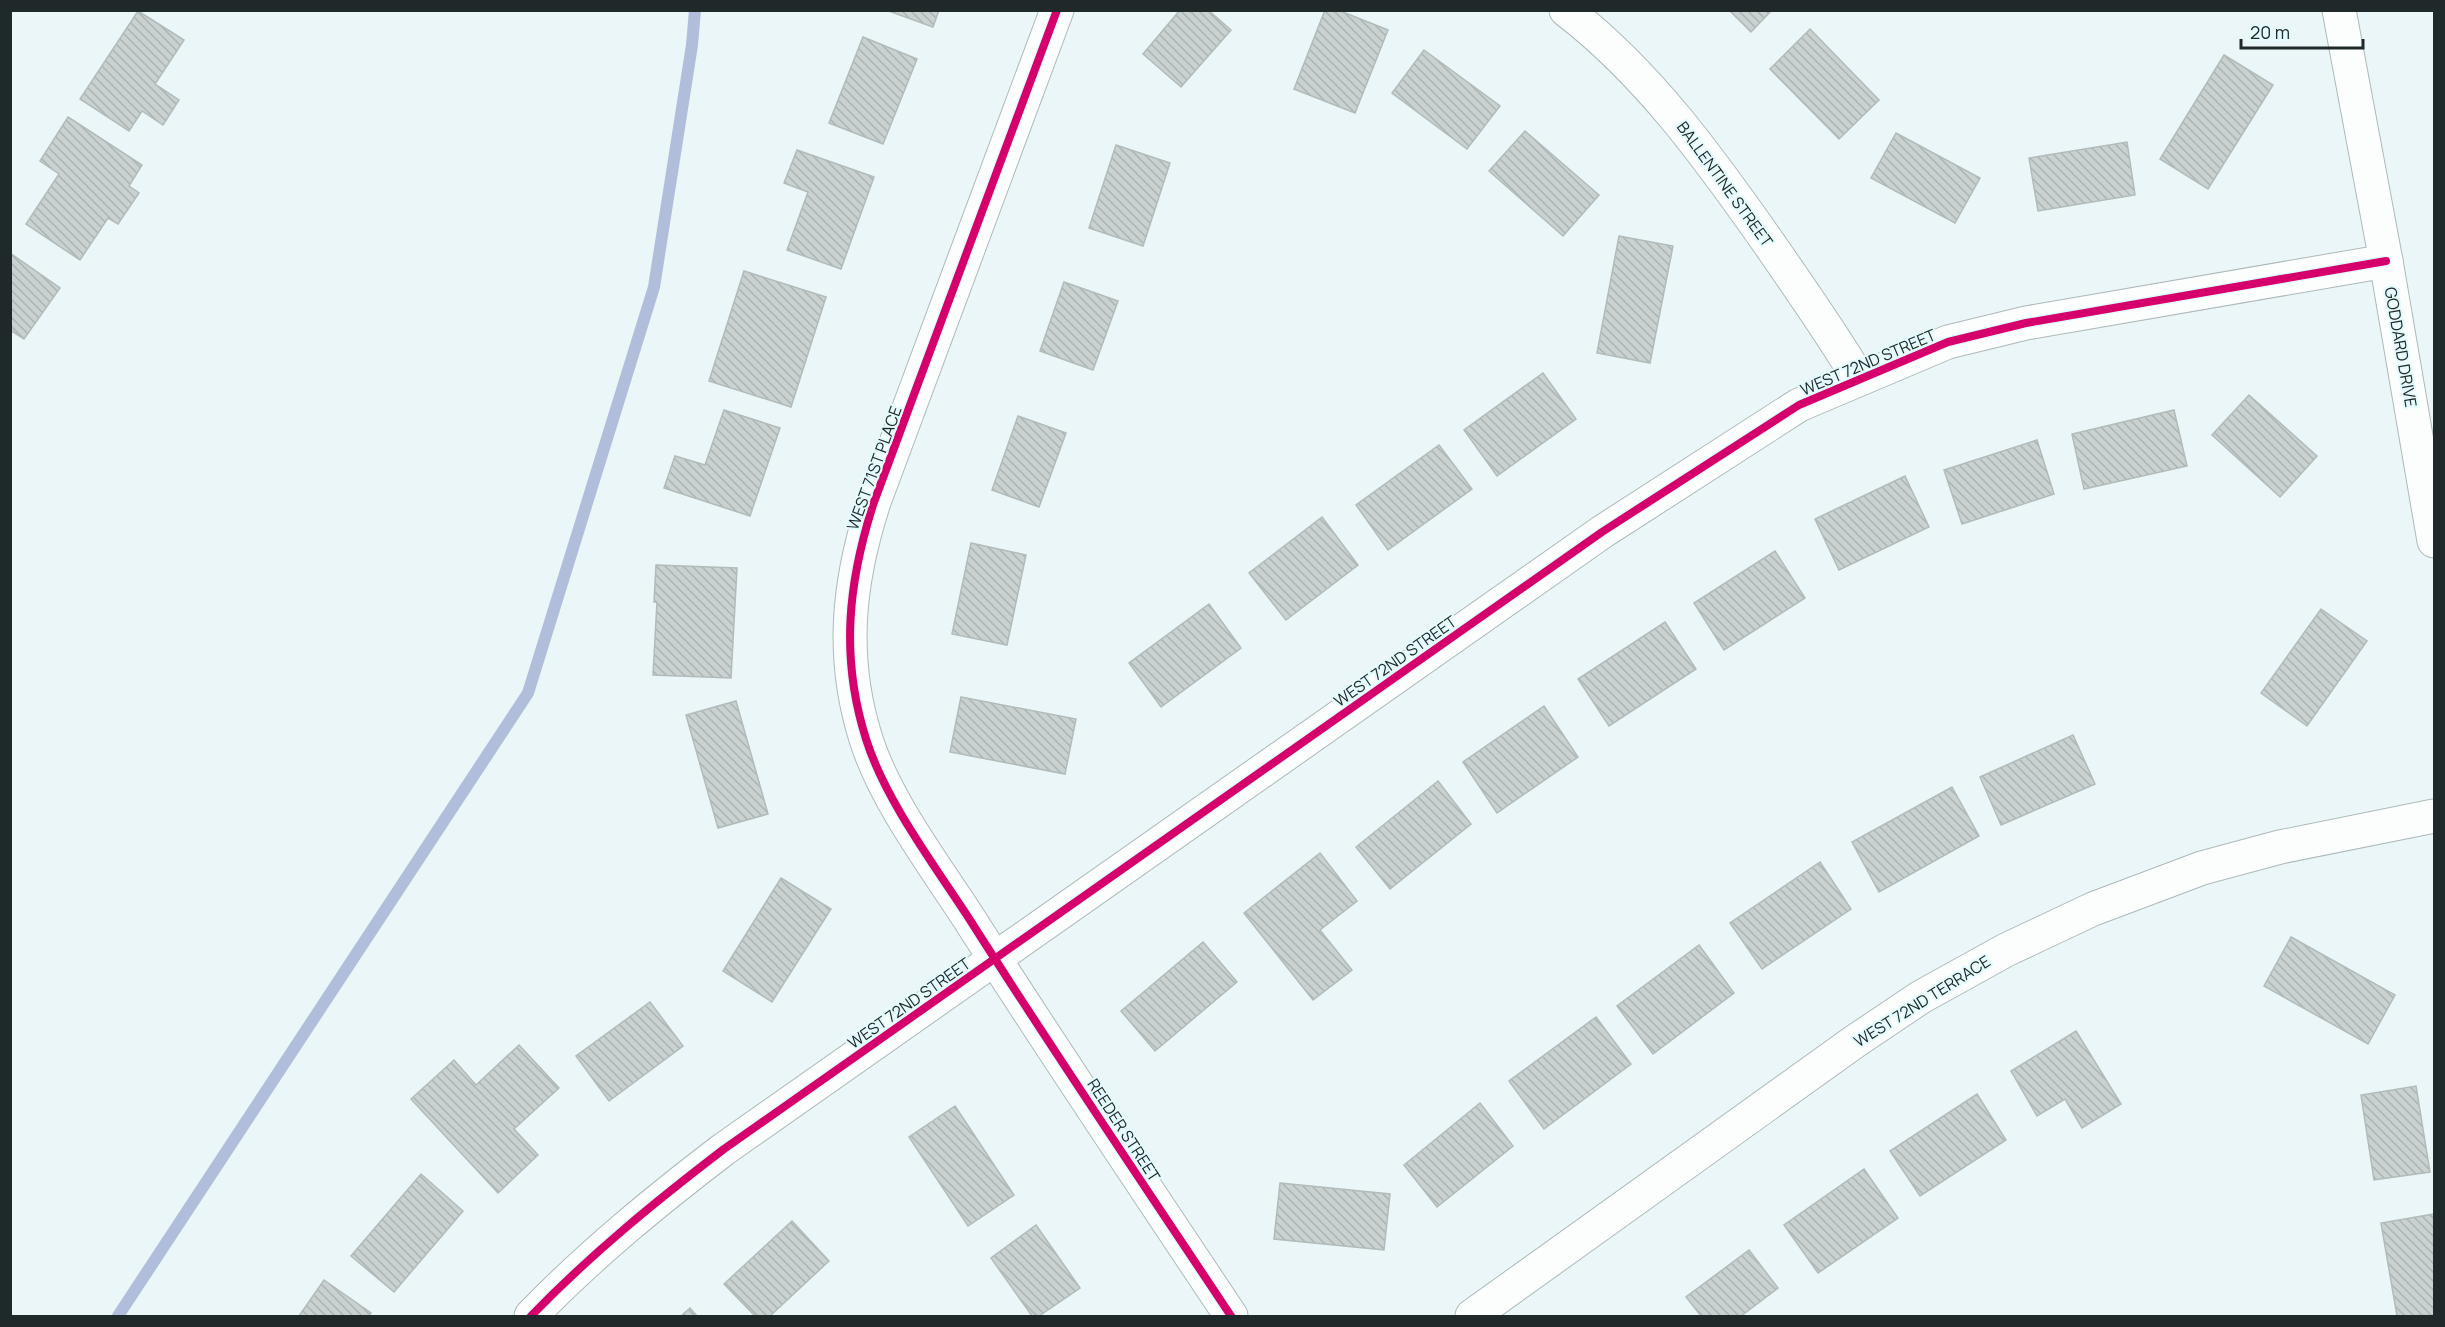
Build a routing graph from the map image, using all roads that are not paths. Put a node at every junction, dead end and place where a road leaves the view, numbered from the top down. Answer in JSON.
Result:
{"nodes":[{"id":1,"x":1057,"y":10,"type":"edge"},
{"id":2,"x":1566,"y":10,"type":"edge"},
{"id":3,"x":2339,"y":10,"type":"edge"},
{"id":4,"x":2386,"y":261,"type":"junction"},
{"id":5,"x":1859,"y":379,"type":"junction"},
{"id":6,"x":2434,"y":541,"type":"edge"},
{"id":7,"x":2434,"y":816,"type":"edge"},
{"id":8,"x":995,"y":959,"type":"junction"},
{"id":9,"x":531,"y":1317,"type":"edge"},
{"id":10,"x":1231,"y":1317,"type":"edge"},
{"id":11,"x":1472,"y":1317,"type":"edge"}],
"edges":[{"from":1,"to":8,"type":"street","name":"WEST 71ST PLACE"},
{"from":2,"to":5,"type":"street","name":"BALLENTINE STREET"},
{"from":3,"to":4,"type":"street","name":"GODDARD DRIVE"},
{"from":4,"to":5,"type":"street","name":"WEST 72ND STREET"},
{"from":4,"to":6,"type":"street","name":"GODDARD DRIVE"},
{"from":5,"to":8,"type":"street","name":"WEST 72ND STREET"},
{"from":7,"to":11,"type":"street","name":"WEST 72ND TERRACE"},
{"from":8,"to":9,"type":"street","name":"WEST 72ND STREET"},
{"from":8,"to":10,"type":"street","name":"REEDER STREET"}]}
